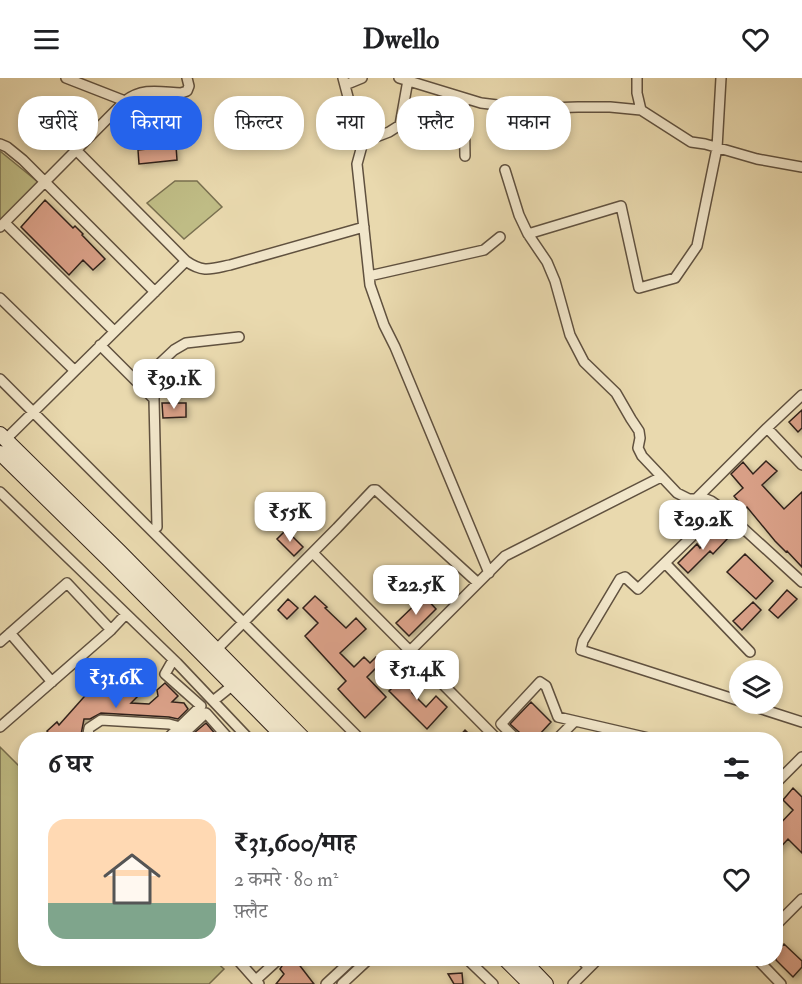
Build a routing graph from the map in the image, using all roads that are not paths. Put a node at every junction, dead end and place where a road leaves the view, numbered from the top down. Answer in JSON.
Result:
{"nodes":[{"id":1,"x":66,"y":78,"type":"edge"},
{"id":2,"x":187,"y":78,"type":"edge"},
{"id":3,"x":362,"y":78,"type":"edge"},
{"id":4,"x":637,"y":78,"type":"edge"},
{"id":5,"x":722,"y":78,"type":"edge"},
{"id":6,"x":403,"y":79,"type":"edge"},
{"id":7,"x":344,"y":82,"type":"edge"},
{"id":8,"x":431,"y":82,"type":"edge"},
{"id":9,"x":113,"y":96,"type":"edge"},
{"id":10,"x":134,"y":96,"type":"edge"},
{"id":11,"x":460,"y":96,"type":"edge"},
{"id":12,"x":474,"y":101,"type":"edge"},
{"id":13,"x":641,"y":110,"type":"junction"},
{"id":14,"x":110,"y":117,"type":"edge"},
{"id":15,"x":98,"y":128,"type":"edge"},
{"id":16,"x":385,"y":134,"type":"edge"},
{"id":17,"x":0,"y":144,"type":"edge"},
{"id":18,"x":717,"y":148,"type":"junction"},
{"id":19,"x":76,"y":150,"type":"joint"},
{"id":20,"x":361,"y":150,"type":"edge"},
{"id":21,"x":465,"y":150,"type":"edge"},
{"id":22,"x":465,"y":156,"type":"dead end"},
{"id":23,"x":802,"y":167,"type":"edge"},
{"id":24,"x":505,"y":170,"type":"dead end"},
{"id":25,"x":44,"y":182,"type":"junction"},
{"id":26,"x":2,"y":225,"type":"edge"},
{"id":27,"x":364,"y":227,"type":"junction"},
{"id":28,"x":528,"y":234,"type":"junction"},
{"id":29,"x":500,"y":237,"type":"dead end"},
{"id":30,"x":186,"y":261,"type":"junction"},
{"id":31,"x":369,"y":276,"type":"junction"},
{"id":32,"x":155,"y":292,"type":"junction"},
{"id":33,"x":0,"y":298,"type":"edge"},
{"id":34,"x":114,"y":331,"type":"junction"},
{"id":35,"x":239,"y":337,"type":"dead end"},
{"id":36,"x":100,"y":345,"type":"junction"},
{"id":37,"x":74,"y":370,"type":"junction"},
{"id":38,"x":0,"y":379,"type":"edge"},
{"id":39,"x":802,"y":395,"type":"edge"},
{"id":40,"x":154,"y":399,"type":"junction"},
{"id":41,"x":33,"y":412,"type":"junction"},
{"id":42,"x":767,"y":428,"type":"junction"},
{"id":43,"x":3,"y":437,"type":"edge"},
{"id":44,"x":2,"y":459,"type":"edge"},
{"id":45,"x":802,"y":465,"type":"edge"},
{"id":46,"x":661,"y":477,"type":"junction"},
{"id":47,"x":0,"y":492,"type":"edge"},
{"id":48,"x":696,"y":499,"type":"junction"},
{"id":49,"x":721,"y":508,"type":"junction"},
{"id":50,"x":157,"y":527,"type":"dead end"},
{"id":51,"x":313,"y":553,"type":"junction"},
{"id":52,"x":665,"y":563,"type":"junction"},
{"id":53,"x":489,"y":573,"type":"junction"},
{"id":54,"x":800,"y":576,"type":"edge"},
{"id":55,"x":478,"y":583,"type":"junction"},
{"id":56,"x":126,"y":614,"type":"junction"},
{"id":57,"x":244,"y":622,"type":"junction"},
{"id":58,"x":111,"y":630,"type":"junction"},
{"id":59,"x":10,"y":633,"type":"junction"},
{"id":60,"x":0,"y":642,"type":"edge"},
{"id":61,"x":410,"y":651,"type":"junction"},
{"id":62,"x":750,"y":652,"type":"dead end"},
{"id":63,"x":212,"y":654,"type":"junction"},
{"id":64,"x":173,"y":660,"type":"junction"},
{"id":65,"x":52,"y":682,"type":"junction"},
{"id":66,"x":233,"y":685,"type":"junction"},
{"id":67,"x":729,"y":697,"type":"edge"},
{"id":68,"x":213,"y":701,"type":"junction"},
{"id":69,"x":777,"y":714,"type":"edge"},
{"id":70,"x":574,"y":722,"type":"junction"},
{"id":71,"x":802,"y":722,"type":"edge"},
{"id":72,"x":501,"y":724,"type":"junction"},
{"id":73,"x":0,"y":727,"type":"edge"},
{"id":74,"x":180,"y":727,"type":"junction"},
{"id":75,"x":238,"y":727,"type":"junction"},
{"id":76,"x":88,"y":732,"type":"edge"},
{"id":77,"x":175,"y":732,"type":"edge"},
{"id":78,"x":186,"y":732,"type":"edge"},
{"id":79,"x":223,"y":732,"type":"edge"},
{"id":80,"x":234,"y":732,"type":"edge"},
{"id":81,"x":243,"y":732,"type":"edge"},
{"id":82,"x":279,"y":732,"type":"edge"},
{"id":83,"x":296,"y":732,"type":"edge"},
{"id":84,"x":353,"y":732,"type":"edge"},
{"id":85,"x":491,"y":732,"type":"edge"},
{"id":86,"x":497,"y":732,"type":"edge"},
{"id":87,"x":508,"y":732,"type":"edge"},
{"id":88,"x":564,"y":732,"type":"edge"},
{"id":89,"x":620,"y":732,"type":"edge"},
{"id":90,"x":802,"y":757,"type":"edge"},
{"id":91,"x":783,"y":776,"type":"edge"},
{"id":92,"x":802,"y":899,"type":"edge"},
{"id":93,"x":783,"y":918,"type":"edge"},
{"id":94,"x":243,"y":966,"type":"edge"},
{"id":95,"x":273,"y":966,"type":"edge"},
{"id":96,"x":345,"y":966,"type":"edge"},
{"id":97,"x":361,"y":966,"type":"edge"},
{"id":98,"x":474,"y":966,"type":"edge"},
{"id":99,"x":512,"y":966,"type":"edge"},
{"id":100,"x":529,"y":966,"type":"edge"},
{"id":101,"x":764,"y":966,"type":"edge"},
{"id":102,"x":589,"y":968,"type":"edge"},
{"id":103,"x":258,"y":982,"type":"edge"},
{"id":104,"x":326,"y":984,"type":"edge"},
{"id":105,"x":342,"y":984,"type":"edge"},
{"id":106,"x":493,"y":984,"type":"edge"},
{"id":107,"x":530,"y":984,"type":"edge"},
{"id":108,"x":546,"y":984,"type":"edge"},
{"id":109,"x":573,"y":984,"type":"edge"},
{"id":110,"x":782,"y":984,"type":"edge"}],
"edges":[{"from":1,"to":9,"type":"street"},
{"from":2,"to":10,"type":"street"},
{"from":3,"to":7,"type":"street"},
{"from":4,"to":13,"type":"street"},
{"from":5,"to":18,"type":"street"},
{"from":6,"to":8,"type":"street"},
{"from":6,"to":16,"type":"street"},
{"from":8,"to":11,"type":"street"},
{"from":12,"to":13,"type":"street"},
{"from":13,"to":18,"type":"street"},
{"from":14,"to":15,"type":"street"},
{"from":17,"to":25,"type":"street"},
{"from":18,"to":23,"type":"street"},
{"from":18,"to":28,"type":"street"},
{"from":19,"to":25,"type":"street"},
{"from":19,"to":30,"type":"street"},
{"from":20,"to":27,"type":"street"},
{"from":21,"to":22,"type":"street"},
{"from":24,"to":28,"type":"street"},
{"from":25,"to":26,"type":"street"},
{"from":25,"to":32,"type":"street"},
{"from":26,"to":34,"type":"street"},
{"from":27,"to":30,"type":"street"},
{"from":27,"to":31,"type":"street"},
{"from":28,"to":46,"type":"street"},
{"from":29,"to":31,"type":"street"},
{"from":30,"to":32,"type":"street"},
{"from":31,"to":53,"type":"street"},
{"from":32,"to":34,"type":"street"},
{"from":33,"to":37,"type":"street"},
{"from":34,"to":36,"type":"street"},
{"from":35,"to":40,"type":"street"},
{"from":36,"to":37,"type":"street"},
{"from":36,"to":40,"type":"street"},
{"from":37,"to":41,"type":"street"},
{"from":38,"to":41,"type":"street"},
{"from":39,"to":42,"type":"street"},
{"from":40,"to":50,"type":"street"},
{"from":41,"to":43,"type":"street"},
{"from":41,"to":57,"type":"street"},
{"from":42,"to":45,"type":"street"},
{"from":42,"to":48,"type":"street"},
{"from":43,"to":63,"type":"street"},
{"from":44,"to":63,"type":"street"},
{"from":46,"to":48,"type":"street"},
{"from":46,"to":53,"type":"street"},
{"from":47,"to":56,"type":"street"},
{"from":48,"to":49,"type":"street"},
{"from":49,"to":52,"type":"street"},
{"from":49,"to":54,"type":"street"},
{"from":51,"to":55,"type":"street"},
{"from":51,"to":57,"type":"street"},
{"from":51,"to":61,"type":"street"},
{"from":52,"to":62,"type":"street"},
{"from":52,"to":67,"type":"street"},
{"from":53,"to":55,"type":"street"},
{"from":55,"to":61,"type":"street"},
{"from":56,"to":58,"type":"street"},
{"from":56,"to":64,"type":"street"},
{"from":57,"to":63,"type":"street"},
{"from":57,"to":84,"type":"street"},
{"from":58,"to":59,"type":"street"},
{"from":58,"to":65,"type":"street"},
{"from":59,"to":60,"type":"street"},
{"from":59,"to":65,"type":"street"},
{"from":61,"to":85,"type":"street"},
{"from":63,"to":66,"type":"street"},
{"from":63,"to":83,"type":"street"},
{"from":64,"to":68,"type":"street"},
{"from":64,"to":74,"type":"street"},
{"from":65,"to":73,"type":"street"},
{"from":66,"to":68,"type":"street"},
{"from":66,"to":82,"type":"street"},
{"from":68,"to":75,"type":"street"},
{"from":69,"to":71,"type":"street"},
{"from":70,"to":72,"type":"street"},
{"from":70,"to":88,"type":"street"},
{"from":70,"to":89,"type":"street"},
{"from":72,"to":86,"type":"street"},
{"from":72,"to":87,"type":"street"},
{"from":74,"to":76,"type":"street"},
{"from":74,"to":77,"type":"street"},
{"from":75,"to":80,"type":"street"},
{"from":75,"to":81,"type":"street"},
{"from":78,"to":79,"type":"street"},
{"from":90,"to":91,"type":"street"},
{"from":92,"to":93,"type":"street"},
{"from":94,"to":103,"type":"street"},
{"from":95,"to":103,"type":"street"},
{"from":96,"to":104,"type":"street"},
{"from":97,"to":105,"type":"street"},
{"from":98,"to":106,"type":"street"},
{"from":99,"to":107,"type":"street"},
{"from":100,"to":108,"type":"street"},
{"from":101,"to":110,"type":"street"},
{"from":102,"to":109,"type":"street"}]}
